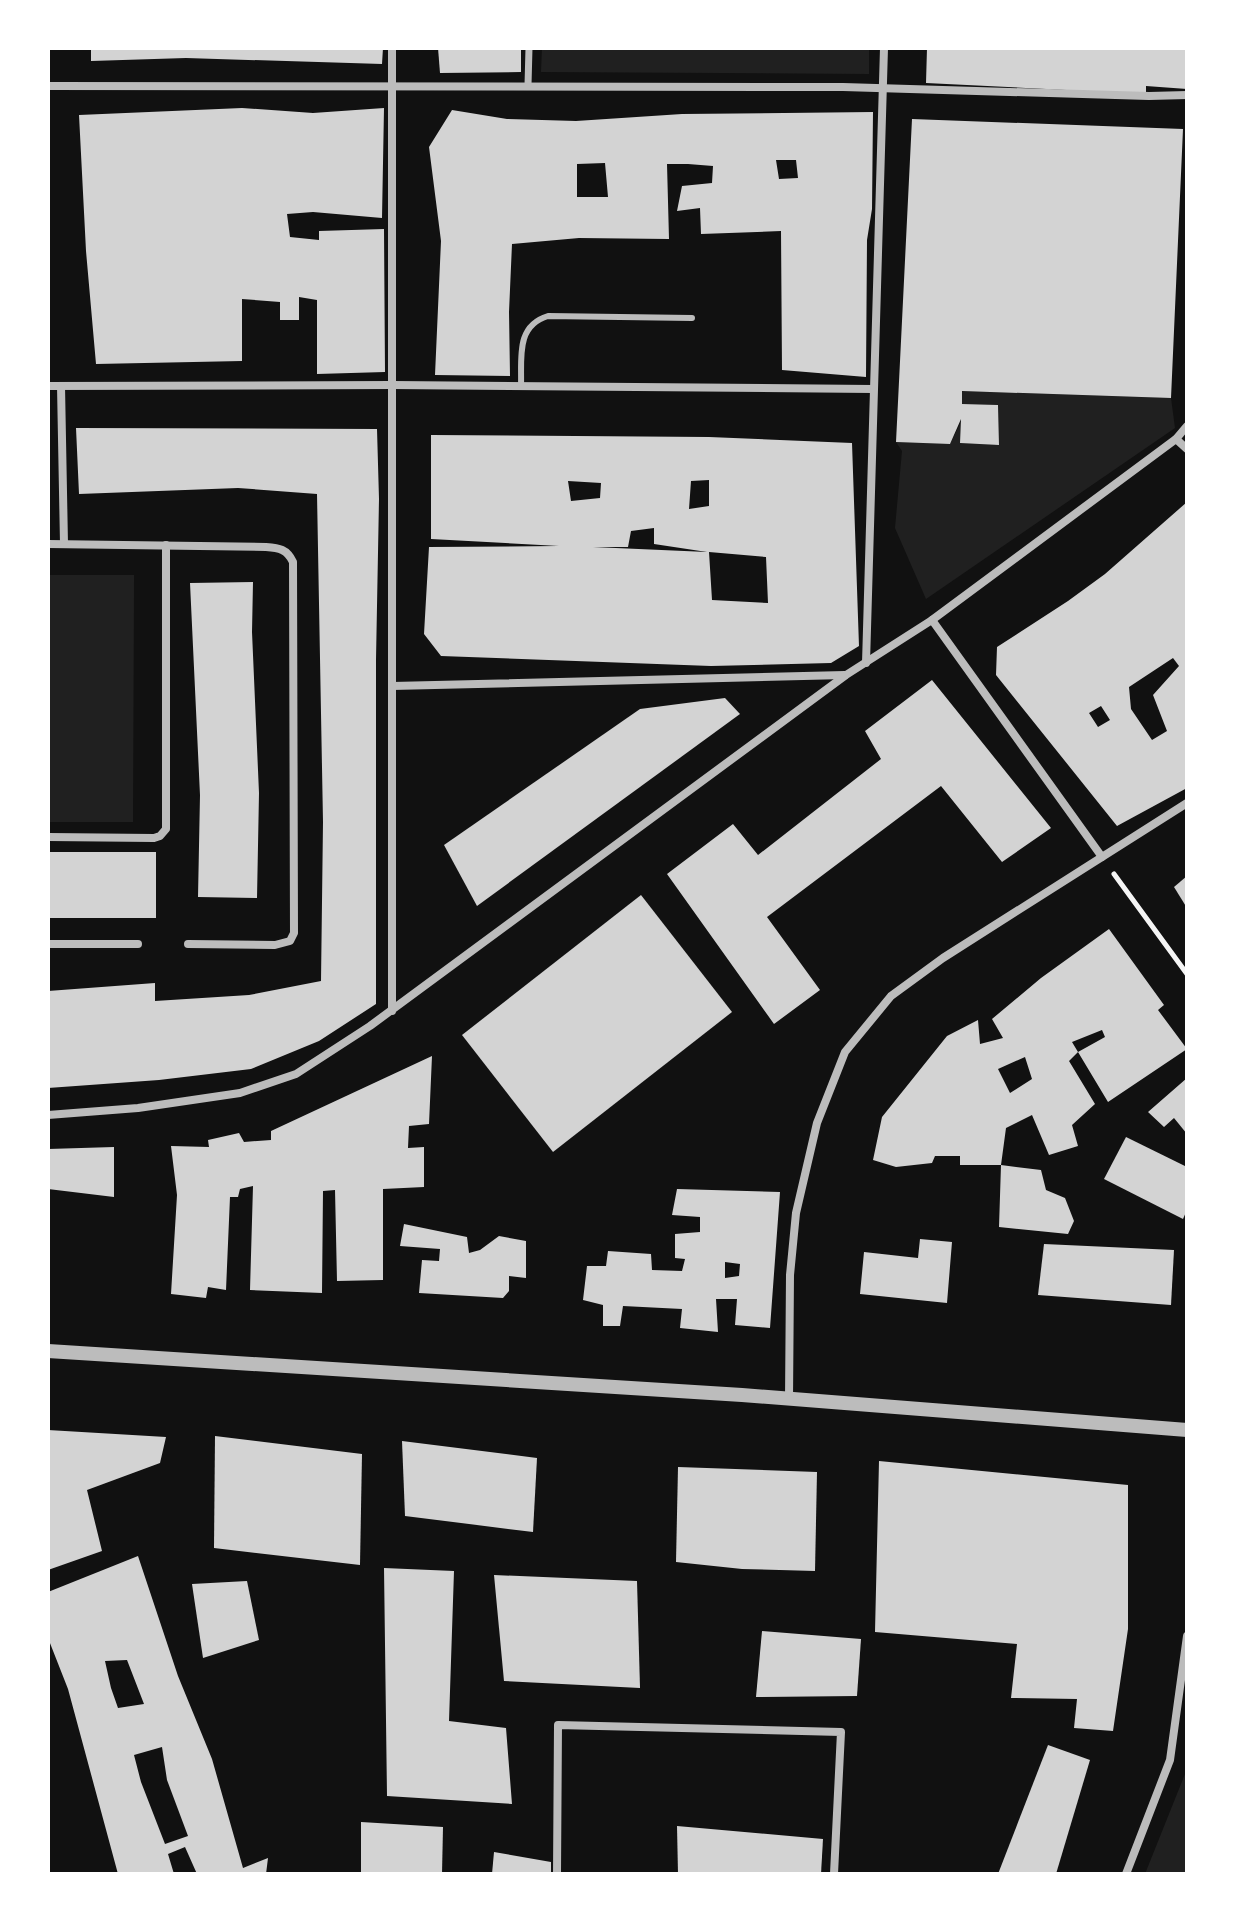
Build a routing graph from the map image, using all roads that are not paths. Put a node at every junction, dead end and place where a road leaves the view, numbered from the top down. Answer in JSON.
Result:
{"nodes":[{"id":1,"x":392,"y":48,"type":"edge"},
{"id":2,"x":529,"y":48,"type":"edge"},
{"id":3,"x":884,"y":48,"type":"edge"},
{"id":4,"x":392,"y":85,"type":"junction"},
{"id":5,"x":528,"y":85,"type":"junction"},
{"id":6,"x":48,"y":86,"type":"edge"},
{"id":7,"x":884,"y":87,"type":"junction"},
{"id":8,"x":1187,"y":95,"type":"edge"},
{"id":9,"x":692,"y":318,"type":"dead end"},
{"id":10,"x":393,"y":385,"type":"junction"},
{"id":11,"x":48,"y":386,"type":"edge"},
{"id":12,"x":61,"y":386,"type":"junction"},
{"id":13,"x":521,"y":387,"type":"junction"},
{"id":14,"x":873,"y":389,"type":"junction"},
{"id":15,"x":1187,"y":426,"type":"edge"},
{"id":16,"x":1176,"y":439,"type":"junction"},
{"id":17,"x":1187,"y":449,"type":"edge"},
{"id":18,"x":48,"y":544,"type":"edge"},
{"id":19,"x":64,"y":544,"type":"junction"},
{"id":20,"x":166,"y":545,"type":"junction"},
{"id":21,"x":932,"y":620,"type":"junction"},
{"id":22,"x":866,"y":663,"type":"junction"},
{"id":23,"x":846,"y":675,"type":"junction"},
{"id":24,"x":392,"y":686,"type":"junction"},
{"id":25,"x":1187,"y":803,"type":"edge"},
{"id":26,"x":48,"y":837,"type":"edge"},
{"id":27,"x":1102,"y":857,"type":"junction"},
{"id":28,"x":48,"y":944,"type":"edge"},
{"id":29,"x":138,"y":944,"type":"dead end"},
{"id":30,"x":188,"y":944,"type":"dead end"},
{"id":31,"x":392,"y":1011,"type":"junction"},
{"id":32,"x":48,"y":1115,"type":"edge"},
{"id":33,"x":48,"y":1351,"type":"edge"},
{"id":34,"x":789,"y":1399,"type":"junction"},
{"id":35,"x":1187,"y":1430,"type":"edge"},
{"id":36,"x":1187,"y":1636,"type":"edge"},
{"id":37,"x":557,"y":1874,"type":"edge"},
{"id":38,"x":834,"y":1874,"type":"edge"},
{"id":39,"x":1126,"y":1874,"type":"edge"}],
"edges":[{"from":1,"to":4,"type":"street"},
{"from":2,"to":5,"type":"street"},
{"from":3,"to":7,"type":"street"},
{"from":4,"to":5,"type":"street"},
{"from":4,"to":6,"type":"street"},
{"from":4,"to":10,"type":"street"},
{"from":5,"to":7,"type":"street"},
{"from":7,"to":8,"type":"street"},
{"from":7,"to":14,"type":"street"},
{"from":9,"to":13,"type":"lane"},
{"from":10,"to":12,"type":"street"},
{"from":10,"to":13,"type":"street"},
{"from":10,"to":24,"type":"street"},
{"from":11,"to":12,"type":"street"},
{"from":12,"to":19,"type":"street"},
{"from":13,"to":14,"type":"street"},
{"from":14,"to":22,"type":"street"},
{"from":15,"to":16,"type":"street"},
{"from":16,"to":17,"type":"street"},
{"from":16,"to":21,"type":"street"},
{"from":18,"to":19,"type":"street"},
{"from":19,"to":20,"type":"street"},
{"from":20,"to":26,"type":"street"},
{"from":20,"to":30,"type":"street"},
{"from":21,"to":22,"type":"street"},
{"from":21,"to":27,"type":"street"},
{"from":22,"to":23,"type":"street"},
{"from":23,"to":24,"type":"street"},
{"from":23,"to":31,"type":"street"},
{"from":24,"to":31,"type":"street"},
{"from":25,"to":27,"type":"street"},
{"from":27,"to":34,"type":"street"},
{"from":28,"to":29,"type":"street"},
{"from":31,"to":32,"type":"street"},
{"from":33,"to":34,"type":"street"},
{"from":34,"to":35,"type":"street"},
{"from":36,"to":39,"type":"street"},
{"from":37,"to":38,"type":"street"}]}
